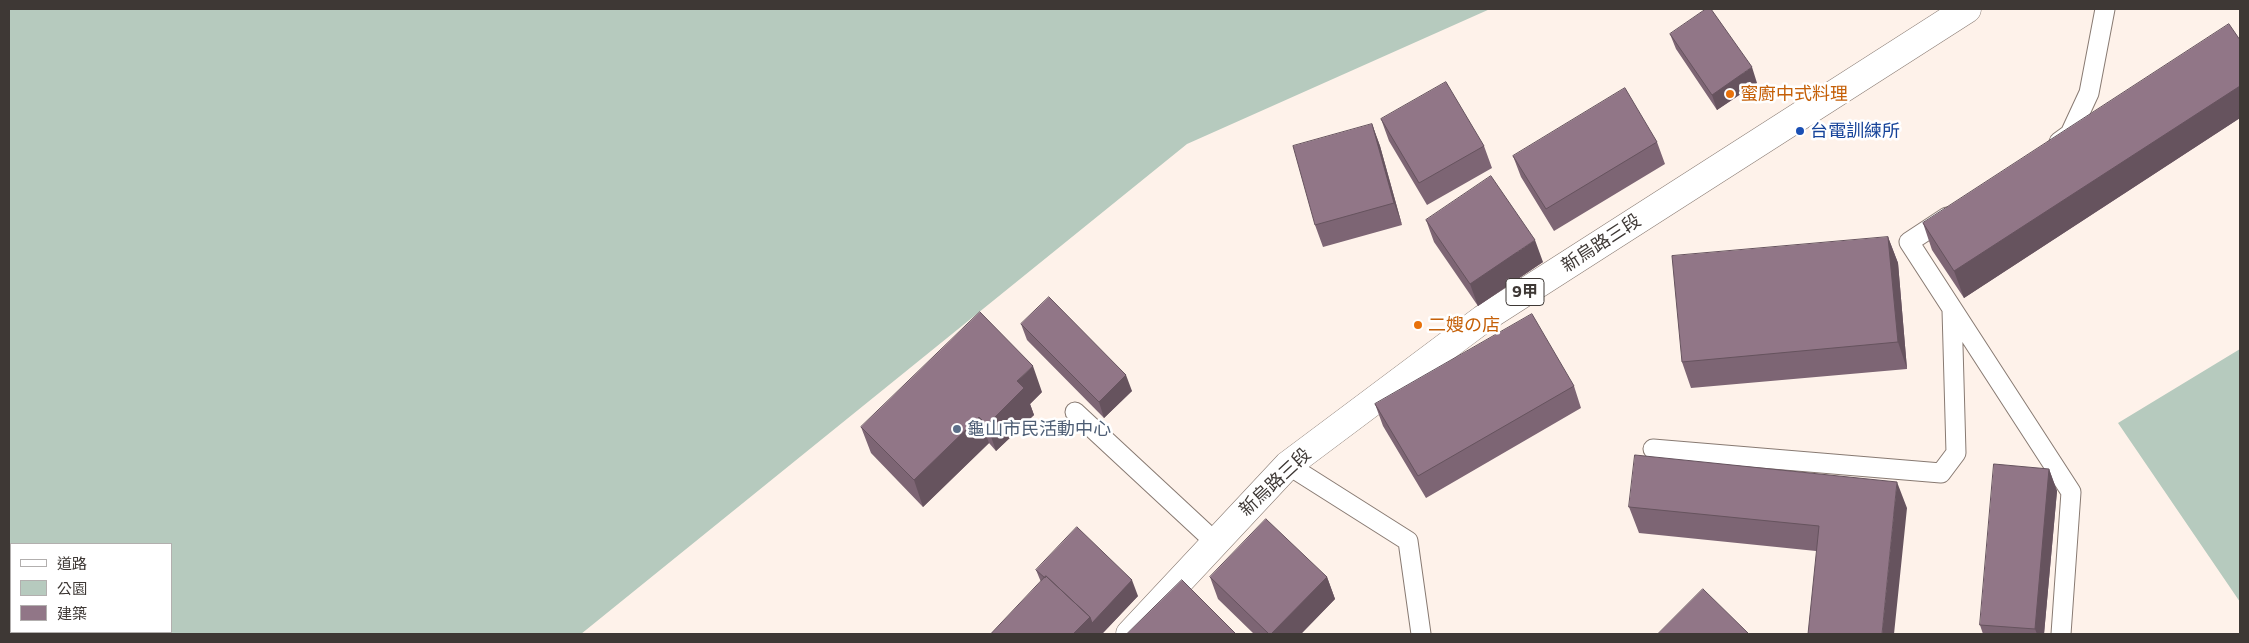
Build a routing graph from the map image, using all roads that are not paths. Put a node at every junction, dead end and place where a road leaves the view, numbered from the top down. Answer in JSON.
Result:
{"nodes":[{"id":1,"x":1967,"y":9,"type":"edge"},
{"id":2,"x":2105,"y":9,"type":"edge"},
{"id":3,"x":2046,"y":150,"type":"edge"},
{"id":4,"x":1965,"y":204,"type":"edge"},
{"id":5,"x":1952,"y":308,"type":"junction"},
{"id":6,"x":1075,"y":412,"type":"dead end"},
{"id":7,"x":1653,"y":449,"type":"dead end"},
{"id":8,"x":1288,"y":464,"type":"junction"},
{"id":9,"x":1215,"y":542,"type":"junction"},
{"id":10,"x":1130,"y":634,"type":"edge"},
{"id":11,"x":1421,"y":634,"type":"edge"},
{"id":12,"x":2061,"y":634,"type":"edge"}],
"edges":[{"from":1,"to":8,"type":"main road","name":"新烏路三段","number":"9甲"},
{"from":2,"to":3,"type":"lane"},
{"from":4,"to":5,"type":"lane"},
{"from":5,"to":7,"type":"lane"},
{"from":5,"to":12,"type":"lane"},
{"from":6,"to":9,"type":"lane"},
{"from":8,"to":9,"type":"main road","name":"新烏路三段","number":"9甲"},
{"from":8,"to":11,"type":"lane"},
{"from":9,"to":10,"type":"main road","name":"新烏路三段","number":"9甲"}]}
